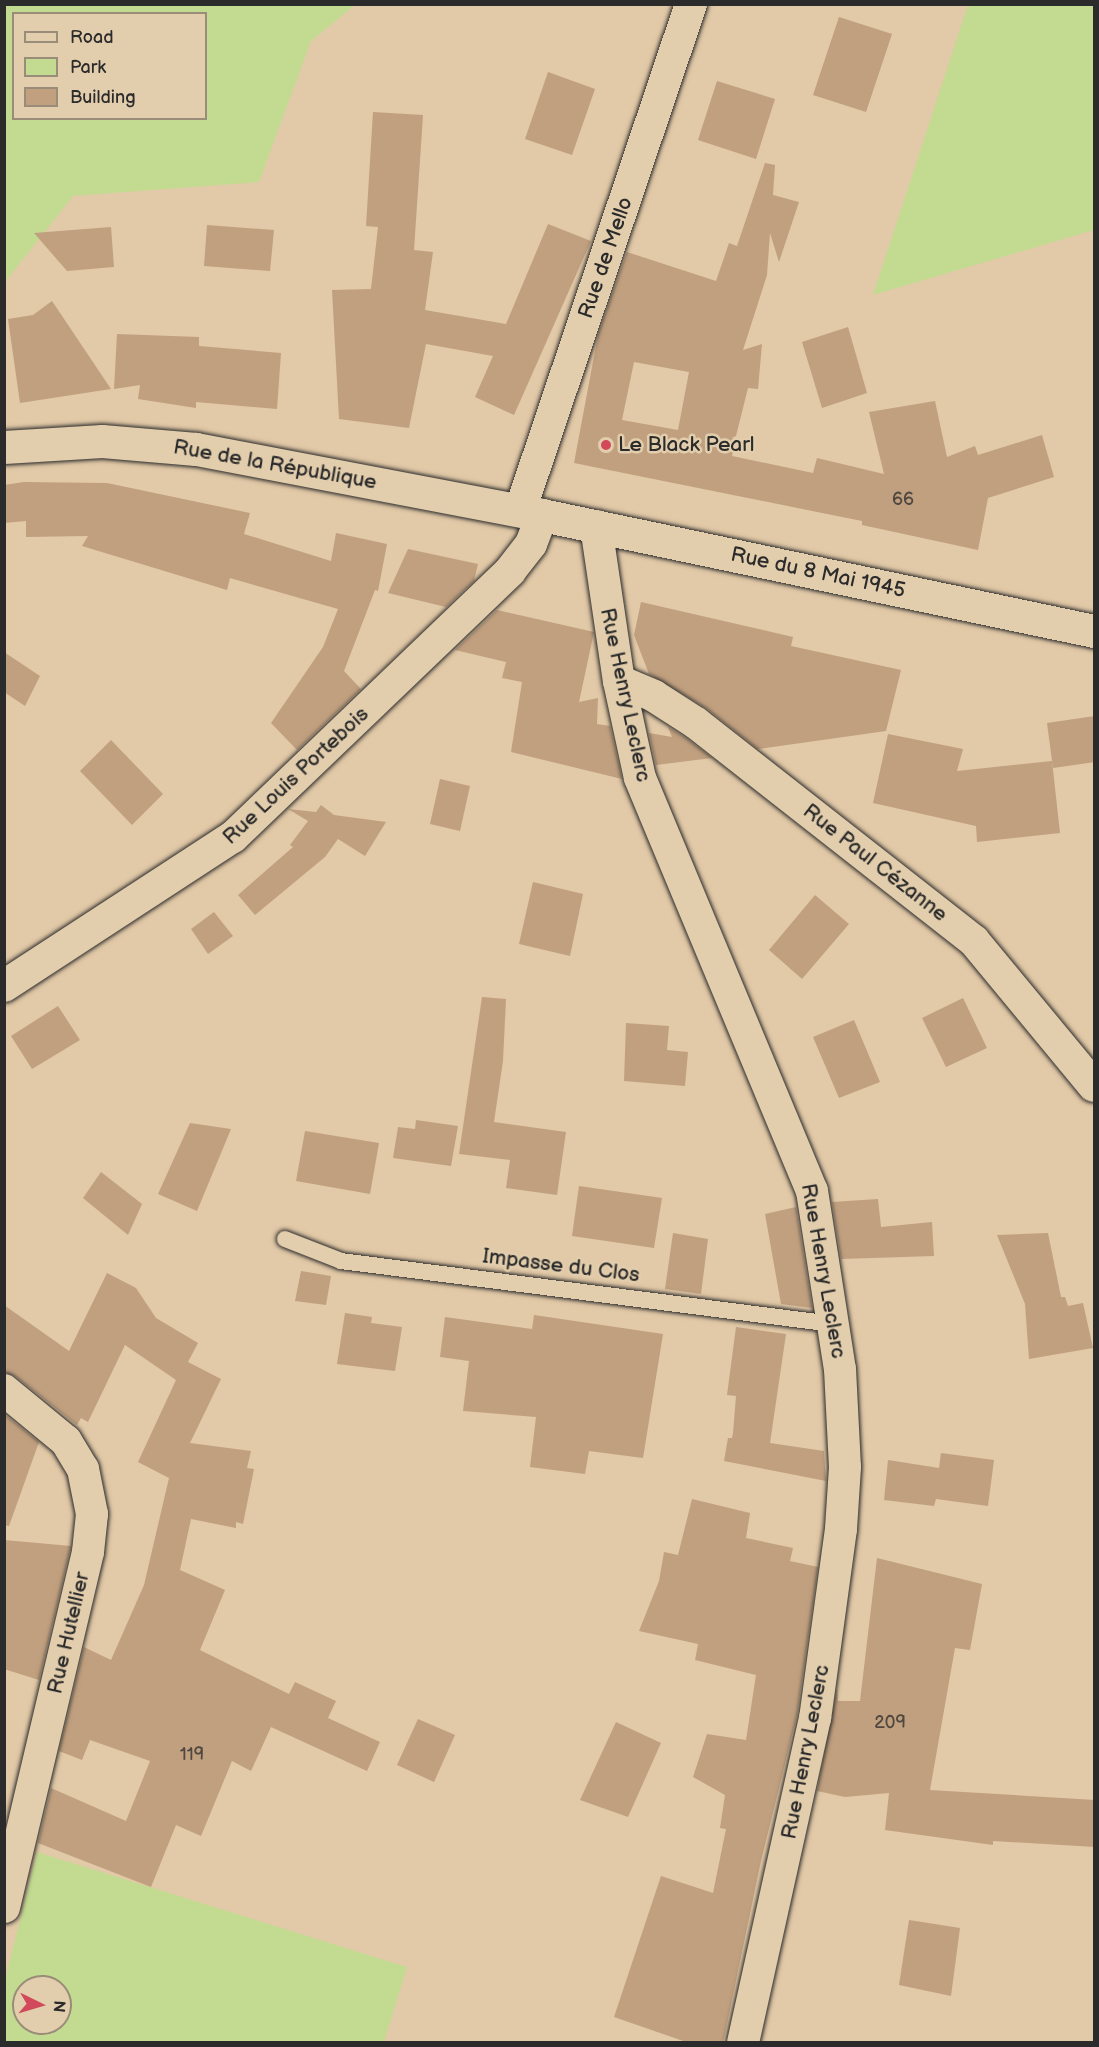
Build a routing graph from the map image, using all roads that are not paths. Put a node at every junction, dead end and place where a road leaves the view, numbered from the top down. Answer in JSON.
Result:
{"nodes":[{"id":1,"x":691,"y":4,"type":"edge"},
{"id":2,"x":4,"y":447,"type":"edge"},
{"id":3,"x":531,"y":513,"type":"junction"},
{"id":4,"x":596,"y":526,"type":"junction"},
{"id":5,"x":1095,"y":631,"type":"edge"},
{"id":6,"x":619,"y":681,"type":"junction"},
{"id":7,"x":4,"y":986,"type":"edge"},
{"id":8,"x":1095,"y":1086,"type":"edge"},
{"id":9,"x":285,"y":1239,"type":"dead end"},
{"id":10,"x":835,"y":1324,"type":"junction"},
{"id":11,"x":4,"y":1390,"type":"edge"},
{"id":12,"x":4,"y":1906,"type":"edge"},
{"id":13,"x":743,"y":2043,"type":"edge"}],
"edges":[{"from":1,"to":3,"type":"street","name":"Rue de Mello"},
{"from":2,"to":3,"type":"main road","name":"Rue de la République"},
{"from":3,"to":4,"type":"main road","name":"Rue du 8 Mai 1945"},
{"from":3,"to":7,"type":"street","name":"Rue Louis Portebois"},
{"from":4,"to":5,"type":"main road","name":"Rue du 8 Mai 1945"},
{"from":4,"to":6,"type":"street","name":"Rue Henry Leclerc"},
{"from":6,"to":8,"type":"street","name":"Rue Paul Cézanne"},
{"from":6,"to":10,"type":"street","name":"Rue Henry Leclerc"},
{"from":9,"to":10,"type":"lane","name":"Impasse du Clos"},
{"from":10,"to":13,"type":"street","name":"Rue Henry Leclerc"},
{"from":11,"to":12,"type":"street","name":"Rue Hutellier"}]}
